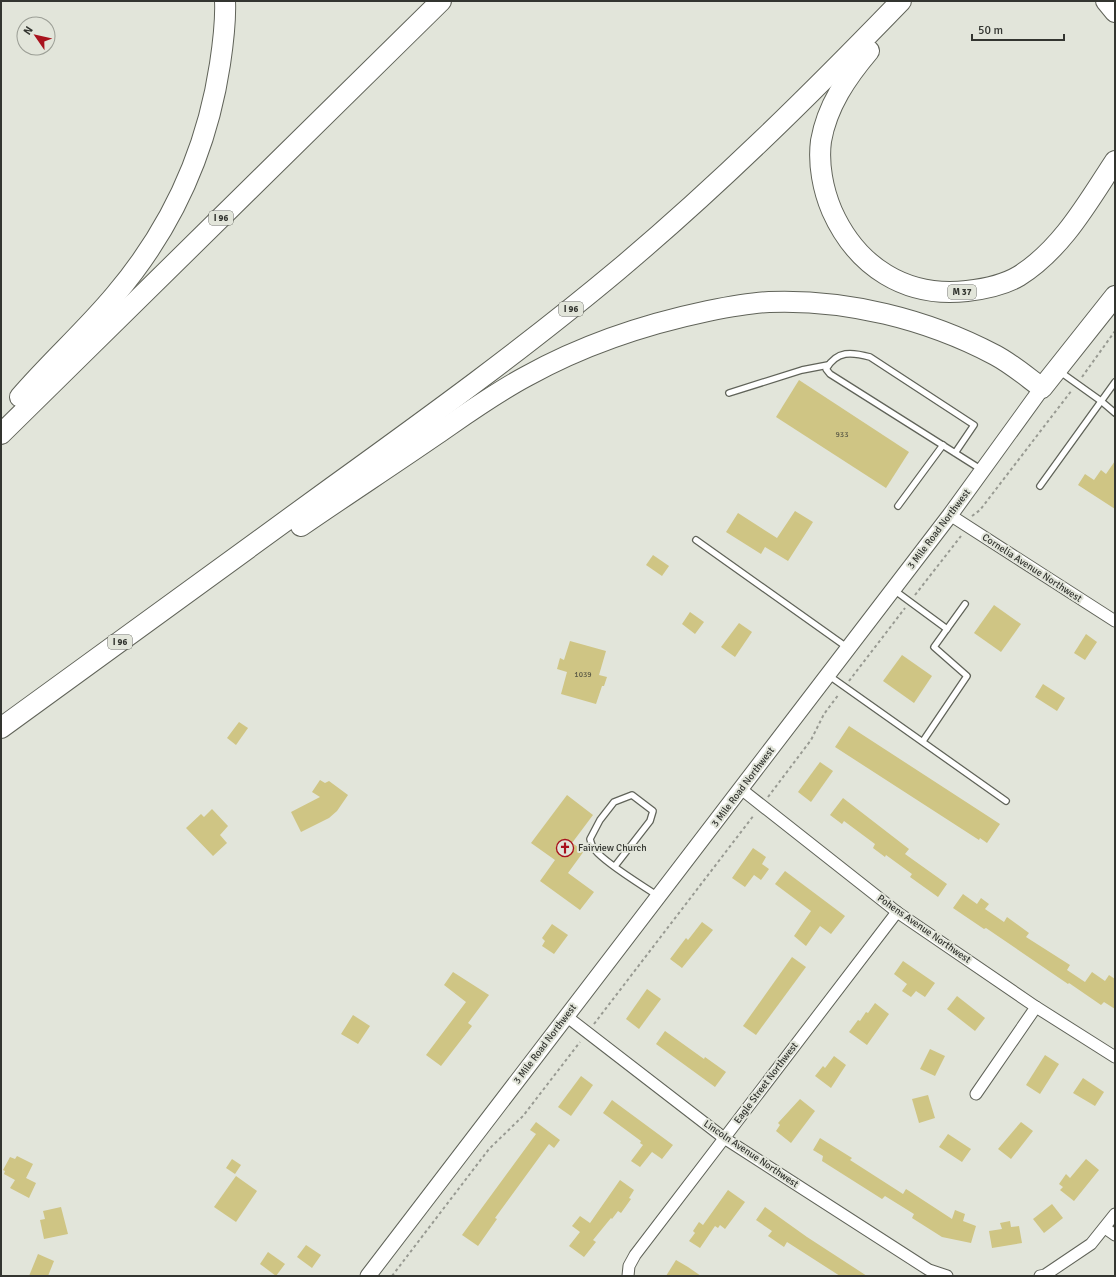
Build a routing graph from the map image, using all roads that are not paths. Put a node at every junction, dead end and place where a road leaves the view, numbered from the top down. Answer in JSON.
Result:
{"nodes":[{"id":1,"x":225,"y":1,"type":"edge"},
{"id":2,"x":441,"y":1,"type":"edge"},
{"id":3,"x":902,"y":1,"type":"edge"},
{"id":4,"x":1106,"y":1,"type":"edge"},
{"id":5,"x":1115,"y":12,"type":"edge"},
{"id":6,"x":1115,"y":161,"type":"edge"},
{"id":7,"x":1115,"y":296,"type":"edge"},
{"id":8,"x":828,"y":365,"type":"junction"},
{"id":9,"x":1057,"y":370,"type":"junction"},
{"id":10,"x":1115,"y":382,"type":"edge"},
{"id":11,"x":1042,"y":388,"type":"junction"},
{"id":12,"x":729,"y":393,"type":"dead end"},
{"id":13,"x":1101,"y":401,"type":"junction"},
{"id":14,"x":1115,"y":413,"type":"edge"},
{"id":15,"x":1,"y":420,"type":"edge"},
{"id":16,"x":1,"y":434,"type":"edge"},
{"id":17,"x":943,"y":446,"type":"junction"},
{"id":18,"x":955,"y":453,"type":"junction"},
{"id":19,"x":982,"y":470,"type":"junction"},
{"id":20,"x":1040,"y":486,"type":"dead end"},
{"id":21,"x":898,"y":506,"type":"dead end"},
{"id":22,"x":950,"y":515,"type":"junction"},
{"id":23,"x":696,"y":540,"type":"dead end"},
{"id":24,"x":208,"y":577,"type":"junction"},
{"id":25,"x":893,"y":589,"type":"junction"},
{"id":26,"x":965,"y":604,"type":"dead end"},
{"id":27,"x":1115,"y":621,"type":"edge"},
{"id":28,"x":947,"y":629,"type":"junction"},
{"id":29,"x":848,"y":648,"type":"junction"},
{"id":30,"x":828,"y":674,"type":"junction"},
{"id":31,"x":1,"y":728,"type":"edge"},
{"id":32,"x":923,"y":741,"type":"junction"},
{"id":33,"x":741,"y":789,"type":"junction"},
{"id":34,"x":1006,"y":801,"type":"dead end"},
{"id":35,"x":615,"y":866,"type":"junction"},
{"id":36,"x":658,"y":897,"type":"junction"},
{"id":37,"x":897,"y":912,"type":"junction"},
{"id":38,"x":1036,"y":1007,"type":"junction"},
{"id":39,"x":566,"y":1016,"type":"junction"},
{"id":40,"x":1115,"y":1057,"type":"edge"},
{"id":41,"x":976,"y":1094,"type":"dead end"},
{"id":42,"x":724,"y":1138,"type":"junction"},
{"id":43,"x":1115,"y":1214,"type":"edge"},
{"id":44,"x":1105,"y":1228,"type":"junction"},
{"id":45,"x":1115,"y":1235,"type":"edge"},
{"id":46,"x":368,"y":1276,"type":"edge"},
{"id":47,"x":628,"y":1276,"type":"edge"},
{"id":48,"x":947,"y":1276,"type":"edge"},
{"id":49,"x":1040,"y":1276,"type":"edge"}],
"edges":[{"from":1,"to":15,"type":"highway"},
{"from":2,"to":16,"type":"highway","number":"I 96"},
{"from":3,"to":6,"type":"highway","number":"M 37"},
{"from":3,"to":24,"type":"highway","number":"I 96"},
{"from":4,"to":5,"type":"highway"},
{"from":7,"to":9,"type":"highway","name":"3 Mile Road Northwest"},
{"from":8,"to":12,"type":"lane"},
{"from":8,"to":17,"type":"lane"},
{"from":8,"to":18,"type":"lane"},
{"from":9,"to":11,"type":"highway","name":"3 Mile Road Northwest"},
{"from":9,"to":13,"type":"lane"},
{"from":10,"to":13,"type":"lane"},
{"from":11,"to":19,"type":"main road","name":"3 Mile Road Northwest"},
{"from":11,"to":24,"type":"highway"},
{"from":13,"to":14,"type":"lane"},
{"from":13,"to":20,"type":"lane"},
{"from":17,"to":18,"type":"lane"},
{"from":17,"to":21,"type":"lane"},
{"from":18,"to":19,"type":"lane"},
{"from":19,"to":22,"type":"main road","name":"3 Mile Road Northwest"},
{"from":22,"to":25,"type":"main road","name":"3 Mile Road Northwest"},
{"from":22,"to":27,"type":"street","name":"Cornelia Avenue Northwest"},
{"from":23,"to":29,"type":"lane"},
{"from":24,"to":31,"type":"highway","number":"I 96"},
{"from":25,"to":28,"type":"lane"},
{"from":25,"to":29,"type":"main road","name":"3 Mile Road Northwest"},
{"from":26,"to":28,"type":"lane"},
{"from":28,"to":32,"type":"lane"},
{"from":29,"to":30,"type":"main road","name":"3 Mile Road Northwest"},
{"from":30,"to":32,"type":"lane"},
{"from":30,"to":33,"type":"main road","name":"3 Mile Road Northwest"},
{"from":32,"to":34,"type":"lane"},
{"from":33,"to":36,"type":"main road","name":"3 Mile Road Northwest"},
{"from":33,"to":37,"type":"street","name":"Pohens Avenue Northwest"},
{"from":35,"to":35,"type":"lane"},
{"from":35,"to":36,"type":"lane"},
{"from":36,"to":39,"type":"main road","name":"3 Mile Road Northwest"},
{"from":37,"to":38,"type":"street","name":"Pohens Avenue Northwest"},
{"from":37,"to":42,"type":"street","name":"Eagle Street Northwest"},
{"from":38,"to":40,"type":"street","name":"Pohens Avenue Northwest"},
{"from":38,"to":41,"type":"street"},
{"from":39,"to":42,"type":"street","name":"Lincoln Avenue Northwest"},
{"from":39,"to":46,"type":"main road","name":"3 Mile Road Northwest"},
{"from":42,"to":47,"type":"street","name":"Eagle Street Northwest"},
{"from":42,"to":48,"type":"street","name":"Lincoln Avenue Northwest"},
{"from":43,"to":44,"type":"street"},
{"from":44,"to":45,"type":"street"},
{"from":44,"to":49,"type":"street"}]}
